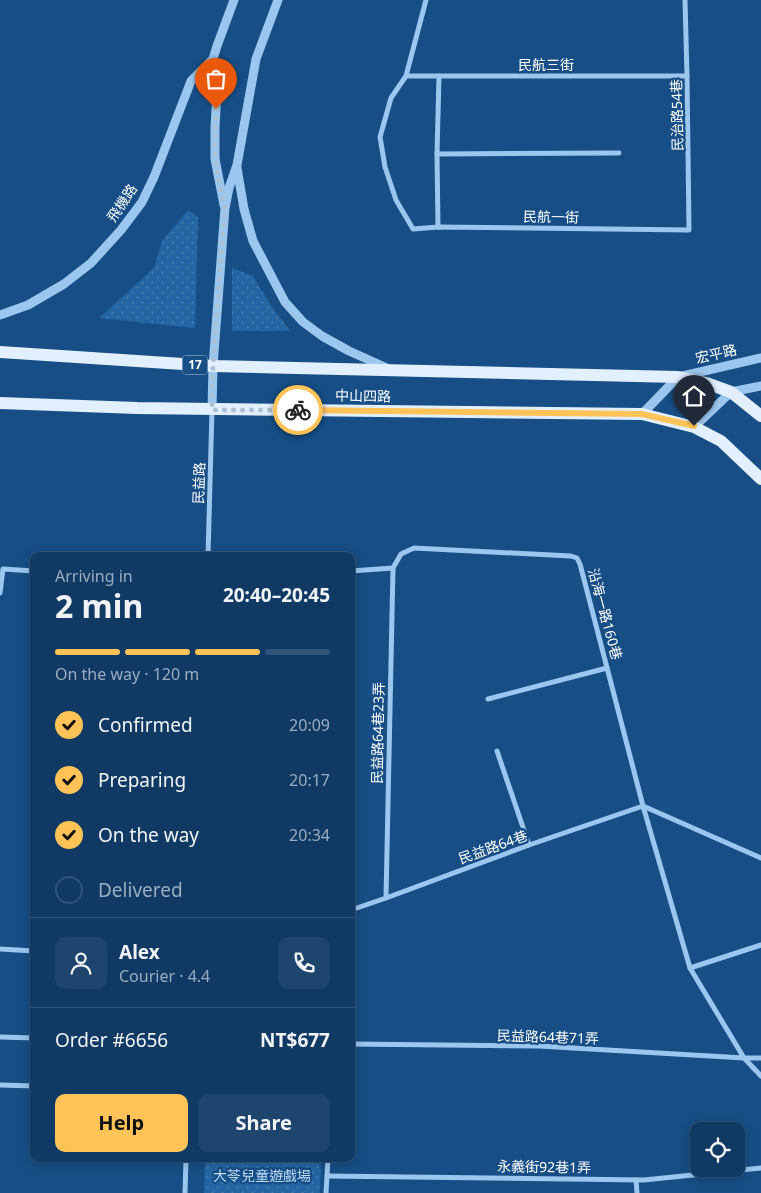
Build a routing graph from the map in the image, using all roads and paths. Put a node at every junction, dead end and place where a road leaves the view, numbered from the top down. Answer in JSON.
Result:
{"nodes":[{"id":1,"x":234,"y":0,"type":"edge"},
{"id":2,"x":278,"y":0,"type":"edge"},
{"id":3,"x":426,"y":0,"type":"edge"},
{"id":4,"x":685,"y":0,"type":"edge"},
{"id":5,"x":213,"y":58,"type":"junction"},
{"id":6,"x":406,"y":76,"type":"junction"},
{"id":7,"x":439,"y":76,"type":"junction"},
{"id":8,"x":687,"y":76,"type":"junction"},
{"id":9,"x":620,"y":153,"type":"dead end"},
{"id":10,"x":437,"y":154,"type":"junction"},
{"id":11,"x":237,"y":165,"type":"junction"},
{"id":12,"x":225,"y":208,"type":"junction"},
{"id":13,"x":438,"y":228,"type":"junction"},
{"id":14,"x":689,"y":230,"type":"joint"},
{"id":15,"x":0,"y":315,"type":"edge"},
{"id":16,"x":0,"y":352,"type":"edge"},
{"id":17,"x":761,"y":358,"type":"edge"},
{"id":18,"x":213,"y":366,"type":"junction"},
{"id":19,"x":391,"y":370,"type":"junction"},
{"id":20,"x":678,"y":377,"type":"junction"},
{"id":21,"x":761,"y":386,"type":"edge"},
{"id":22,"x":731,"y":392,"type":"junction"},
{"id":23,"x":0,"y":403,"type":"edge"},
{"id":24,"x":212,"y":410,"type":"junction"},
{"id":25,"x":642,"y":414,"type":"junction"},
{"id":26,"x":761,"y":416,"type":"edge"},
{"id":27,"x":694,"y":426,"type":"junction"},
{"id":28,"x":761,"y":479,"type":"edge"},
{"id":29,"x":208,"y":552,"type":"edge"},
{"id":30,"x":393,"y":568,"type":"junction"},
{"id":31,"x":30,"y":571,"type":"edge"},
{"id":32,"x":355,"y":571,"type":"edge"},
{"id":33,"x":0,"y":593,"type":"edge"},
{"id":34,"x":607,"y":668,"type":"junction"},
{"id":35,"x":488,"y":700,"type":"dead end"},
{"id":36,"x":498,"y":751,"type":"dead end"},
{"id":37,"x":642,"y":806,"type":"junction"},
{"id":38,"x":530,"y":845,"type":"junction"},
{"id":39,"x":761,"y":858,"type":"edge"},
{"id":40,"x":386,"y":898,"type":"junction"},
{"id":41,"x":355,"y":909,"type":"edge"},
{"id":42,"x":761,"y":945,"type":"edge"},
{"id":43,"x":0,"y":949,"type":"edge"},
{"id":44,"x":30,"y":951,"type":"edge"},
{"id":45,"x":690,"y":968,"type":"junction"},
{"id":46,"x":0,"y":1037,"type":"edge"},
{"id":47,"x":30,"y":1038,"type":"edge"},
{"id":48,"x":355,"y":1044,"type":"edge"},
{"id":49,"x":744,"y":1058,"type":"junction"},
{"id":50,"x":761,"y":1058,"type":"edge"},
{"id":51,"x":761,"y":1076,"type":"edge"},
{"id":52,"x":0,"y":1085,"type":"edge"},
{"id":53,"x":30,"y":1086,"type":"edge"},
{"id":54,"x":186,"y":1162,"type":"edge"},
{"id":55,"x":328,"y":1162,"type":"edge"},
{"id":56,"x":761,"y":1168,"type":"edge"},
{"id":57,"x":327,"y":1176,"type":"junction"},
{"id":58,"x":636,"y":1180,"type":"junction"},
{"id":59,"x":185,"y":1193,"type":"edge"},
{"id":60,"x":326,"y":1193,"type":"edge"},
{"id":61,"x":637,"y":1193,"type":"edge"}],
"edges":[{"from":1,"to":5,"type":"street","name":"飛機路"},
{"from":2,"to":11,"type":"street","name":"飛機路"},
{"from":3,"to":6,"type":"street"},
{"from":4,"to":8,"type":"street","name":"民治路54巷"},
{"from":5,"to":12,"type":"street","name":"飛機路"},
{"from":5,"to":15,"type":"street","name":"飛機路"},
{"from":6,"to":7,"type":"street","name":"民航三街"},
{"from":6,"to":13,"type":"street","name":"民航一街"},
{"from":7,"to":8,"type":"street","name":"民航三街"},
{"from":7,"to":10,"type":"street"},
{"from":8,"to":14,"type":"street","name":"民治路54巷"},
{"from":9,"to":10,"type":"street"},
{"from":10,"to":13,"type":"street"},
{"from":11,"to":12,"type":"street","name":"飛機路"},
{"from":11,"to":19,"type":"street"},
{"from":12,"to":18,"type":"street","name":"飛機路"},
{"from":13,"to":14,"type":"street","name":"民航一街"},
{"from":16,"to":18,"type":"main road","name":"中山四路","number":"17"},
{"from":17,"to":20,"type":"street","name":"宏平路"},
{"from":18,"to":19,"type":"main road","name":"中山四路","number":"17"},
{"from":18,"to":24,"type":"street","name":"飛機路"},
{"from":19,"to":20,"type":"main road","name":"中山四路","number":"17"},
{"from":20,"to":22,"type":"main road","number":"17"},
{"from":20,"to":25,"type":"street"},
{"from":21,"to":22,"type":"street"},
{"from":22,"to":26,"type":"main road","number":"17"},
{"from":22,"to":27,"type":"street"},
{"from":23,"to":24,"type":"main road","name":"中山四路"},
{"from":24,"to":25,"type":"main road","name":"中山四路"},
{"from":24,"to":29,"type":"street","name":"民益路"},
{"from":25,"to":27,"type":"main road","name":"中山四路"},
{"from":27,"to":28,"type":"main road","name":"中山四路"},
{"from":30,"to":32,"type":"street"},
{"from":30,"to":34,"type":"street","name":"沿海一路160巷"},
{"from":30,"to":40,"type":"street","name":"民益路64巷23弄"},
{"from":31,"to":33,"type":"street"},
{"from":34,"to":35,"type":"street"},
{"from":34,"to":37,"type":"street","name":"沿海一路160巷"},
{"from":36,"to":38,"type":"street"},
{"from":37,"to":38,"type":"street","name":"民益路64巷"},
{"from":37,"to":39,"type":"street"},
{"from":37,"to":45,"type":"street"},
{"from":38,"to":40,"type":"street","name":"民益路64巷"},
{"from":40,"to":41,"type":"street","name":"民益路64巷"},
{"from":42,"to":45,"type":"street"},
{"from":43,"to":44,"type":"street"},
{"from":45,"to":49,"type":"street"},
{"from":46,"to":47,"type":"street"},
{"from":48,"to":49,"type":"street","name":"民益路64巷71弄"},
{"from":49,"to":50,"type":"street","name":"民益路64巷71弄"},
{"from":49,"to":51,"type":"street"},
{"from":52,"to":53,"type":"street"},
{"from":54,"to":59,"type":"street"},
{"from":55,"to":57,"type":"street"},
{"from":56,"to":58,"type":"street","name":"永義街92巷1弄"},
{"from":57,"to":58,"type":"street","name":"永義街92巷1弄"},
{"from":57,"to":60,"type":"street"},
{"from":58,"to":61,"type":"street"}]}
